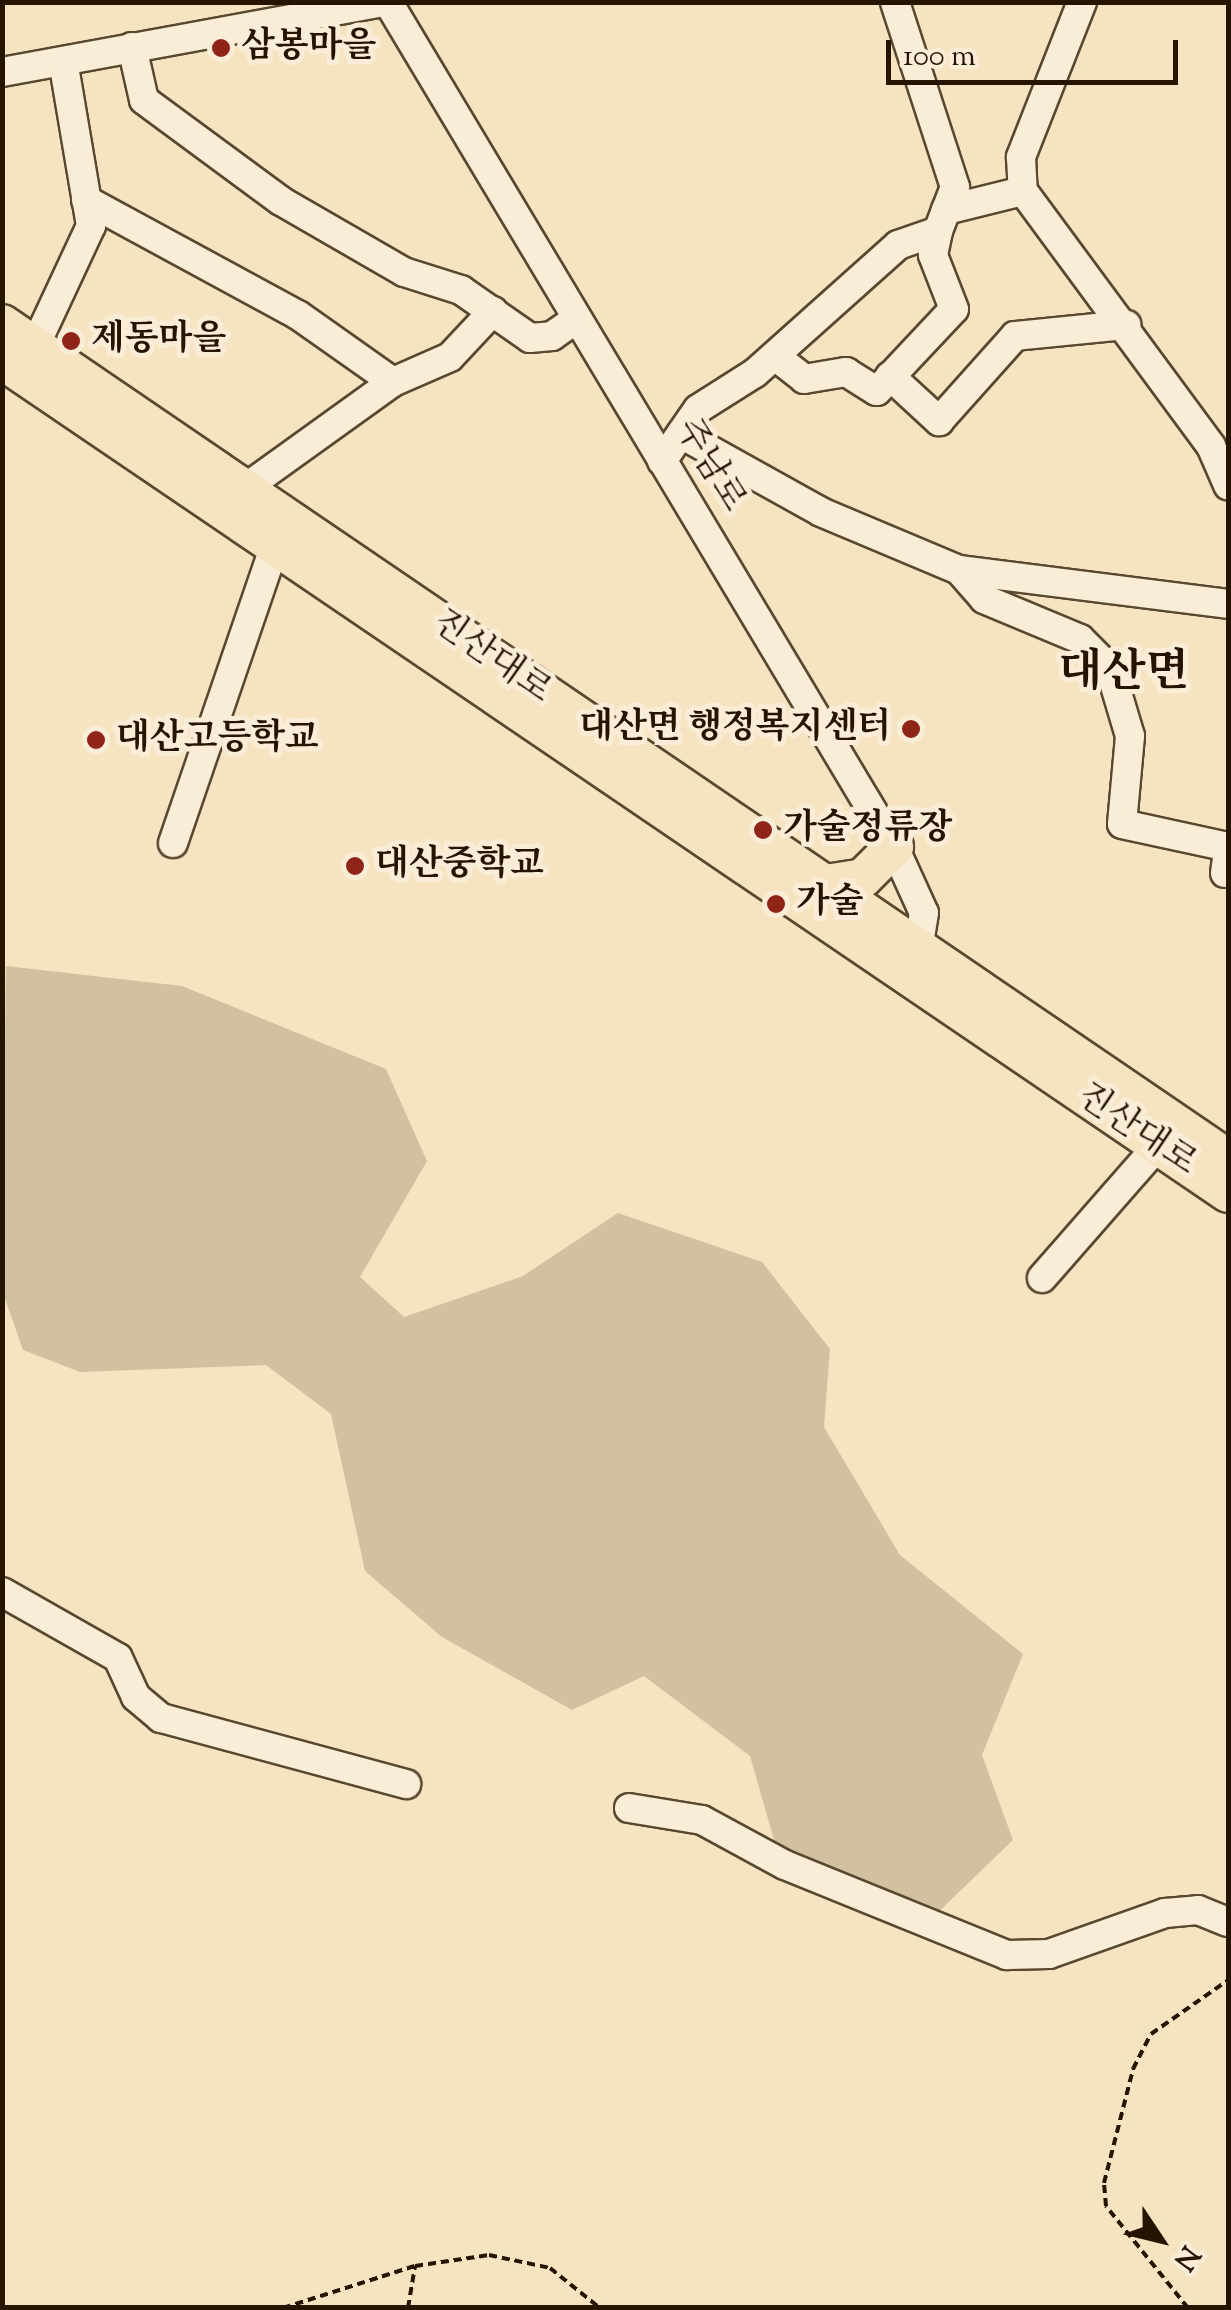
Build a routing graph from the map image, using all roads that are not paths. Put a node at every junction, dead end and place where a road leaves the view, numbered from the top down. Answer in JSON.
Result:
{"nodes":[{"id":1,"x":387,"y":2,"type":"edge"},
{"id":2,"x":895,"y":2,"type":"edge"},
{"id":3,"x":1082,"y":2,"type":"edge"},
{"id":4,"x":132,"y":46,"type":"junction"},
{"id":5,"x":64,"y":61,"type":"junction"},
{"id":6,"x":2,"y":72,"type":"edge"},
{"id":7,"x":1023,"y":192,"type":"junction"},
{"id":8,"x":86,"y":200,"type":"junction"},
{"id":9,"x":942,"y":220,"type":"junction"},
{"id":10,"x":493,"y":311,"type":"junction"},
{"id":11,"x":576,"y":319,"type":"junction"},
{"id":12,"x":2,"y":324,"type":"edge"},
{"id":13,"x":1126,"y":325,"type":"junction"},
{"id":14,"x":775,"y":356,"type":"junction"},
{"id":15,"x":20,"y":359,"type":"edge"},
{"id":16,"x":890,"y":376,"type":"junction"},
{"id":17,"x":393,"y":382,"type":"junction"},
{"id":18,"x":681,"y":434,"type":"junction"},
{"id":19,"x":662,"y":460,"type":"junction"},
{"id":20,"x":1228,"y":486,"type":"edge"},
{"id":21,"x":244,"y":489,"type":"junction"},
{"id":22,"x":279,"y":531,"type":"junction"},
{"id":23,"x":959,"y":570,"type":"junction"},
{"id":24,"x":1228,"y":604,"type":"edge"},
{"id":25,"x":173,"y":843,"type":"dead end"},
{"id":26,"x":894,"y":847,"type":"junction"},
{"id":27,"x":1227,"y":857,"type":"edge"},
{"id":28,"x":826,"y":884,"type":"junction"},
{"id":29,"x":914,"y":964,"type":"junction"},
{"id":30,"x":1168,"y":1135,"type":"junction"},
{"id":31,"x":1228,"y":1159,"type":"edge"},
{"id":32,"x":1228,"y":1194,"type":"edge"},
{"id":33,"x":1042,"y":1278,"type":"dead end"},
{"id":34,"x":2,"y":1592,"type":"edge"},
{"id":35,"x":406,"y":1784,"type":"dead end"},
{"id":36,"x":629,"y":1808,"type":"dead end"},
{"id":37,"x":1228,"y":1922,"type":"edge"}],
"edges":[{"from":1,"to":4,"type":"street"},
{"from":1,"to":11,"type":"street","name":"주남로"},
{"from":2,"to":9,"type":"street"},
{"from":3,"to":7,"type":"street"},
{"from":4,"to":5,"type":"street"},
{"from":4,"to":10,"type":"street"},
{"from":5,"to":6,"type":"street"},
{"from":5,"to":8,"type":"street"},
{"from":7,"to":9,"type":"street"},
{"from":7,"to":13,"type":"street"},
{"from":8,"to":15,"type":"street"},
{"from":8,"to":17,"type":"street"},
{"from":9,"to":14,"type":"street"},
{"from":9,"to":16,"type":"street"},
{"from":10,"to":11,"type":"street"},
{"from":10,"to":17,"type":"street"},
{"from":11,"to":19,"type":"street","name":"주남로"},
{"from":12,"to":15,"type":"main road","name":"진산대로"},
{"from":13,"to":16,"type":"street"},
{"from":13,"to":20,"type":"street"},
{"from":14,"to":16,"type":"street"},
{"from":14,"to":18,"type":"street"},
{"from":15,"to":21,"type":"main road","name":"진산대로"},
{"from":15,"to":22,"type":"main road","name":"진산대로"},
{"from":17,"to":21,"type":"street"},
{"from":18,"to":19,"type":"street"},
{"from":18,"to":23,"type":"street"},
{"from":19,"to":26,"type":"street","name":"주남로"},
{"from":21,"to":22,"type":"main road","name":"진산대로"},
{"from":22,"to":25,"type":"street"},
{"from":22,"to":28,"type":"main road","name":"진산대로"},
{"from":22,"to":29,"type":"main road","name":"진산대로"},
{"from":23,"to":24,"type":"street"},
{"from":23,"to":27,"type":"street"},
{"from":26,"to":28,"type":"main road"},
{"from":26,"to":29,"type":"street","name":"주남로"},
{"from":28,"to":29,"type":"main road","name":"진산대로"},
{"from":29,"to":30,"type":"main road","name":"진산대로"},
{"from":30,"to":31,"type":"main road","name":"진산대로"},
{"from":30,"to":32,"type":"main road","name":"진산대로"},
{"from":30,"to":33,"type":"street"},
{"from":34,"to":35,"type":"street"},
{"from":36,"to":37,"type":"street"}]}
